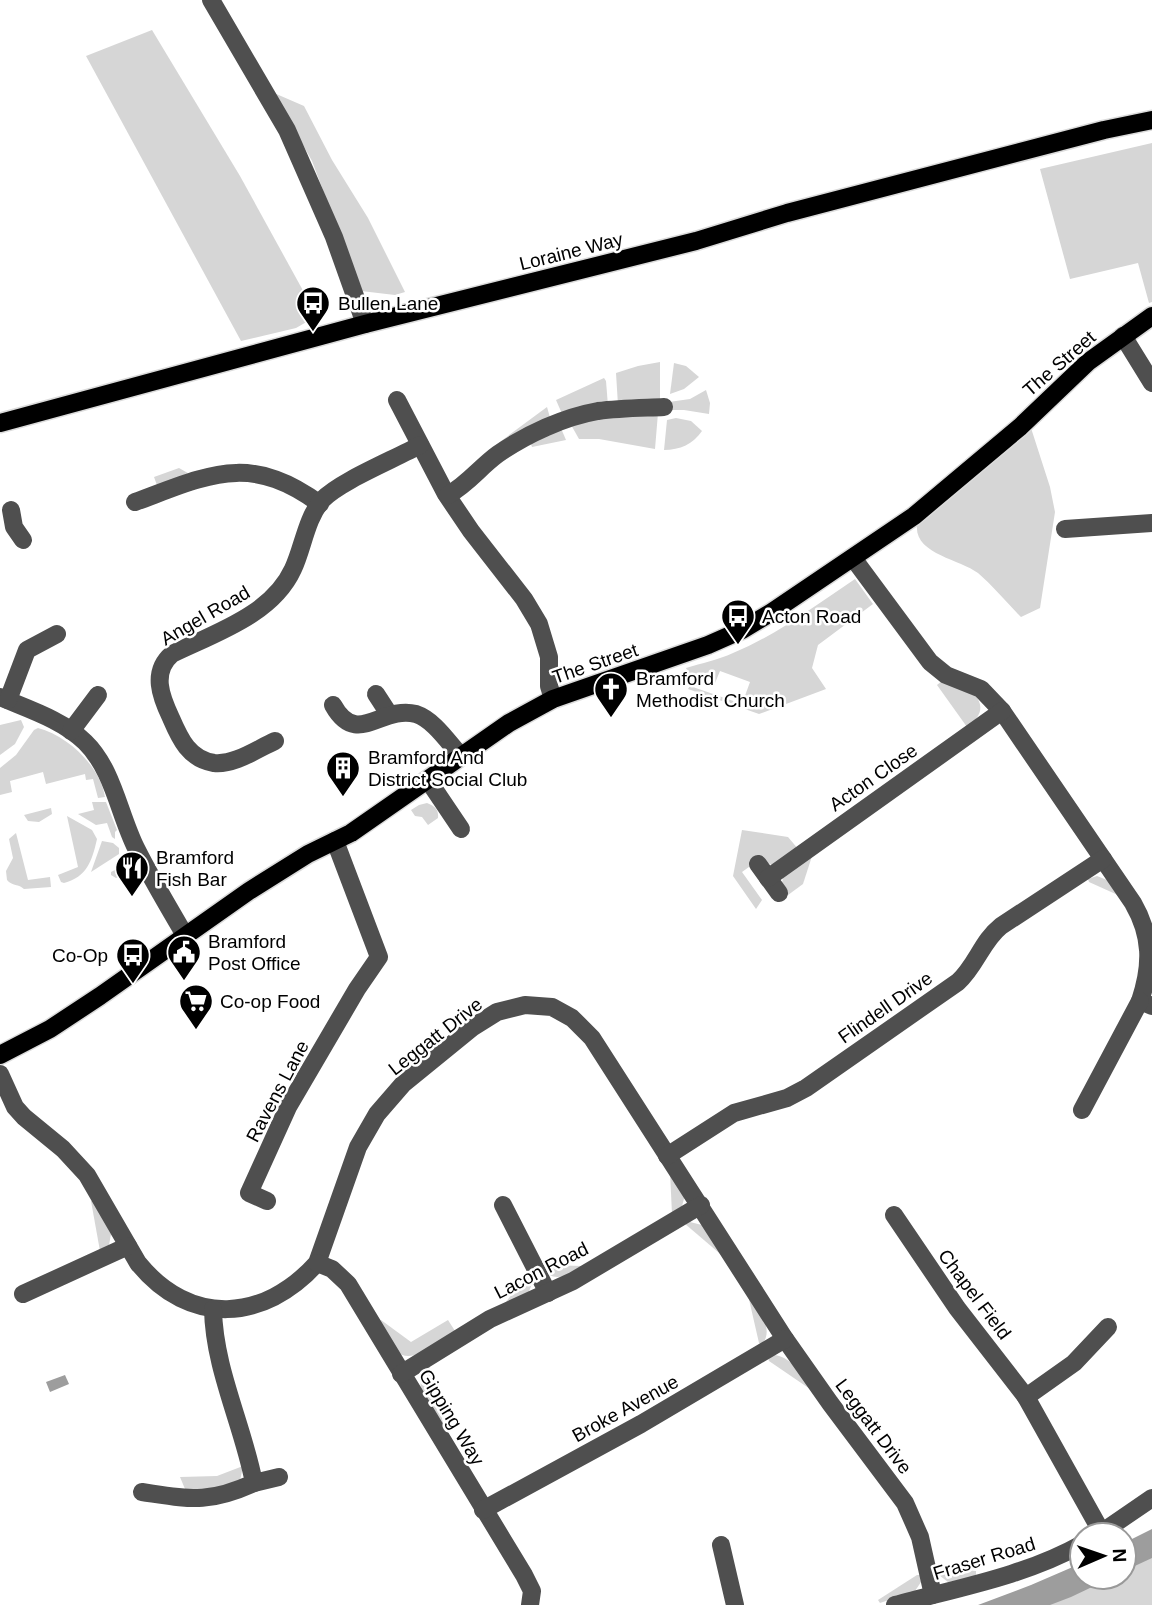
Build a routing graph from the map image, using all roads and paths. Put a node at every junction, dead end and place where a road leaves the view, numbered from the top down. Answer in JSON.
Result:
{"nodes":[{"id":1,"x":211,"y":0,"type":"edge"},
{"id":2,"x":1152,"y":120,"type":"edge"},
{"id":3,"x":1152,"y":316,"type":"edge"},
{"id":4,"x":365,"y":324,"type":"junction"},
{"id":5,"x":1123,"y":337,"type":"junction"},
{"id":6,"x":1152,"y":383,"type":"edge"},
{"id":7,"x":397,"y":400,"type":"dead end"},
{"id":8,"x":664,"y":407,"type":"dead end"},
{"id":9,"x":0,"y":423,"type":"edge"},
{"id":10,"x":420,"y":445,"type":"junction"},
{"id":11,"x":447,"y":495,"type":"junction"},
{"id":12,"x":135,"y":502,"type":"dead end"},
{"id":13,"x":320,"y":504,"type":"junction"},
{"id":14,"x":1152,"y":523,"type":"edge"},
{"id":15,"x":1065,"y":529,"type":"dead end"},
{"id":16,"x":853,"y":558,"type":"junction"},
{"id":17,"x":57,"y":634,"type":"dead end"},
{"id":18,"x":376,"y":694,"type":"dead end"},
{"id":19,"x":98,"y":695,"type":"dead end"},
{"id":20,"x":4,"y":699,"type":"edge"},
{"id":21,"x":553,"y":699,"type":"junction"},
{"id":22,"x":333,"y":705,"type":"dead end"},
{"id":23,"x":1002,"y":711,"type":"junction"},
{"id":24,"x":389,"y":714,"type":"junction"},
{"id":25,"x":71,"y":731,"type":"junction"},
{"id":26,"x":275,"y":741,"type":"dead end"},
{"id":27,"x":460,"y":755,"type":"junction"},
{"id":28,"x":428,"y":780,"type":"junction"},
{"id":29,"x":461,"y":829,"type":"dead end"},
{"id":30,"x":335,"y":841,"type":"junction"},
{"id":31,"x":1103,"y":859,"type":"junction"},
{"id":32,"x":779,"y":893,"type":"dead end"},
{"id":33,"x":186,"y":937,"type":"junction"},
{"id":34,"x":1146,"y":1004,"type":"edge"},
{"id":35,"x":0,"y":1055,"type":"edge"},
{"id":36,"x":0,"y":1074,"type":"edge"},
{"id":37,"x":1082,"y":1110,"type":"dead end"},
{"id":38,"x":667,"y":1156,"type":"junction"},
{"id":39,"x":267,"y":1201,"type":"dead end"},
{"id":40,"x":503,"y":1205,"type":"dead end"},
{"id":41,"x":701,"y":1205,"type":"junction"},
{"id":42,"x":894,"y":1215,"type":"dead end"},
{"id":43,"x":128,"y":1245,"type":"junction"},
{"id":44,"x":317,"y":1263,"type":"junction"},
{"id":45,"x":548,"y":1293,"type":"junction"},
{"id":46,"x":23,"y":1294,"type":"dead end"},
{"id":47,"x":213,"y":1309,"type":"junction"},
{"id":48,"x":1108,"y":1327,"type":"dead end"},
{"id":49,"x":785,"y":1339,"type":"junction"},
{"id":50,"x":401,"y":1374,"type":"junction"},
{"id":51,"x":1026,"y":1397,"type":"junction"},
{"id":52,"x":279,"y":1477,"type":"dead end"},
{"id":53,"x":254,"y":1483,"type":"junction"},
{"id":54,"x":142,"y":1492,"type":"dead end"},
{"id":55,"x":1152,"y":1498,"type":"edge"},
{"id":56,"x":484,"y":1510,"type":"junction"},
{"id":57,"x":1093,"y":1521,"type":"edge"},
{"id":58,"x":1119,"y":1521,"type":"edge"},
{"id":59,"x":721,"y":1545,"type":"dead end"},
{"id":60,"x":1068,"y":1551,"type":"edge"},
{"id":61,"x":933,"y":1595,"type":"junction"},
{"id":62,"x":530,"y":1605,"type":"edge"},
{"id":63,"x":735,"y":1605,"type":"edge"},
{"id":64,"x":895,"y":1605,"type":"edge"}],
"edges":[{"from":1,"to":4,"type":"street"},
{"from":2,"to":4,"type":"main road","name":"Loraine Way"},
{"from":3,"to":5,"type":"main road","name":"The Street"},
{"from":4,"to":9,"type":"main road","name":"Loraine Way"},
{"from":5,"to":6,"type":"street"},
{"from":5,"to":16,"type":"main road","name":"The Street"},
{"from":7,"to":10,"type":"street"},
{"from":8,"to":11,"type":"street"},
{"from":10,"to":11,"type":"street"},
{"from":10,"to":13,"type":"street","name":"Angel Road"},
{"from":11,"to":21,"type":"street"},
{"from":12,"to":13,"type":"street"},
{"from":13,"to":26,"type":"street","name":"Angel Road"},
{"from":14,"to":15,"type":"street"},
{"from":16,"to":21,"type":"main road","name":"The Street"},
{"from":16,"to":23,"type":"street"},
{"from":17,"to":20,"type":"street"},
{"from":18,"to":24,"type":"street"},
{"from":19,"to":25,"type":"street"},
{"from":20,"to":25,"type":"street"},
{"from":21,"to":27,"type":"main road","name":"The Street"},
{"from":22,"to":24,"type":"street"},
{"from":23,"to":31,"type":"street"},
{"from":23,"to":32,"type":"street","name":"Acton Close"},
{"from":24,"to":27,"type":"street"},
{"from":25,"to":33,"type":"street"},
{"from":27,"to":28,"type":"main road","name":"The Street"},
{"from":28,"to":29,"type":"street"},
{"from":28,"to":30,"type":"main road","name":"The Street"},
{"from":30,"to":33,"type":"main road","name":"The Street"},
{"from":30,"to":39,"type":"street","name":"Ravens Lane"},
{"from":31,"to":34,"type":"street"},
{"from":31,"to":38,"type":"street","name":"Flindell Drive"},
{"from":33,"to":35,"type":"main road","name":"The Street"},
{"from":34,"to":37,"type":"street"},
{"from":36,"to":43,"type":"street"},
{"from":38,"to":41,"type":"street","name":"Leggatt Drive"},
{"from":38,"to":44,"type":"street","name":"Leggatt Drive"},
{"from":40,"to":45,"type":"street"},
{"from":41,"to":45,"type":"street","name":"Lacon Road"},
{"from":41,"to":49,"type":"street","name":"Leggatt Drive"},
{"from":42,"to":51,"type":"street","name":"Chapel Field"},
{"from":43,"to":46,"type":"street"},
{"from":43,"to":47,"type":"street"},
{"from":44,"to":47,"type":"street"},
{"from":44,"to":50,"type":"street","name":"Gipping Way"},
{"from":45,"to":50,"type":"street","name":"Lacon Road"},
{"from":47,"to":53,"type":"street"},
{"from":48,"to":51,"type":"street"},
{"from":49,"to":56,"type":"street","name":"Broke Avenue"},
{"from":49,"to":61,"type":"street","name":"Leggatt Drive"},
{"from":50,"to":56,"type":"street","name":"Gipping Way"},
{"from":51,"to":57,"type":"street","name":"Chapel Field"},
{"from":52,"to":53,"type":"street"},
{"from":53,"to":54,"type":"street"},
{"from":55,"to":58,"type":"street"},
{"from":56,"to":62,"type":"street","name":"Gipping Way"},
{"from":59,"to":63,"type":"street"},
{"from":60,"to":61,"type":"street","name":"Fraser Road"},
{"from":61,"to":64,"type":"street","name":"Fraser Road"}]}
